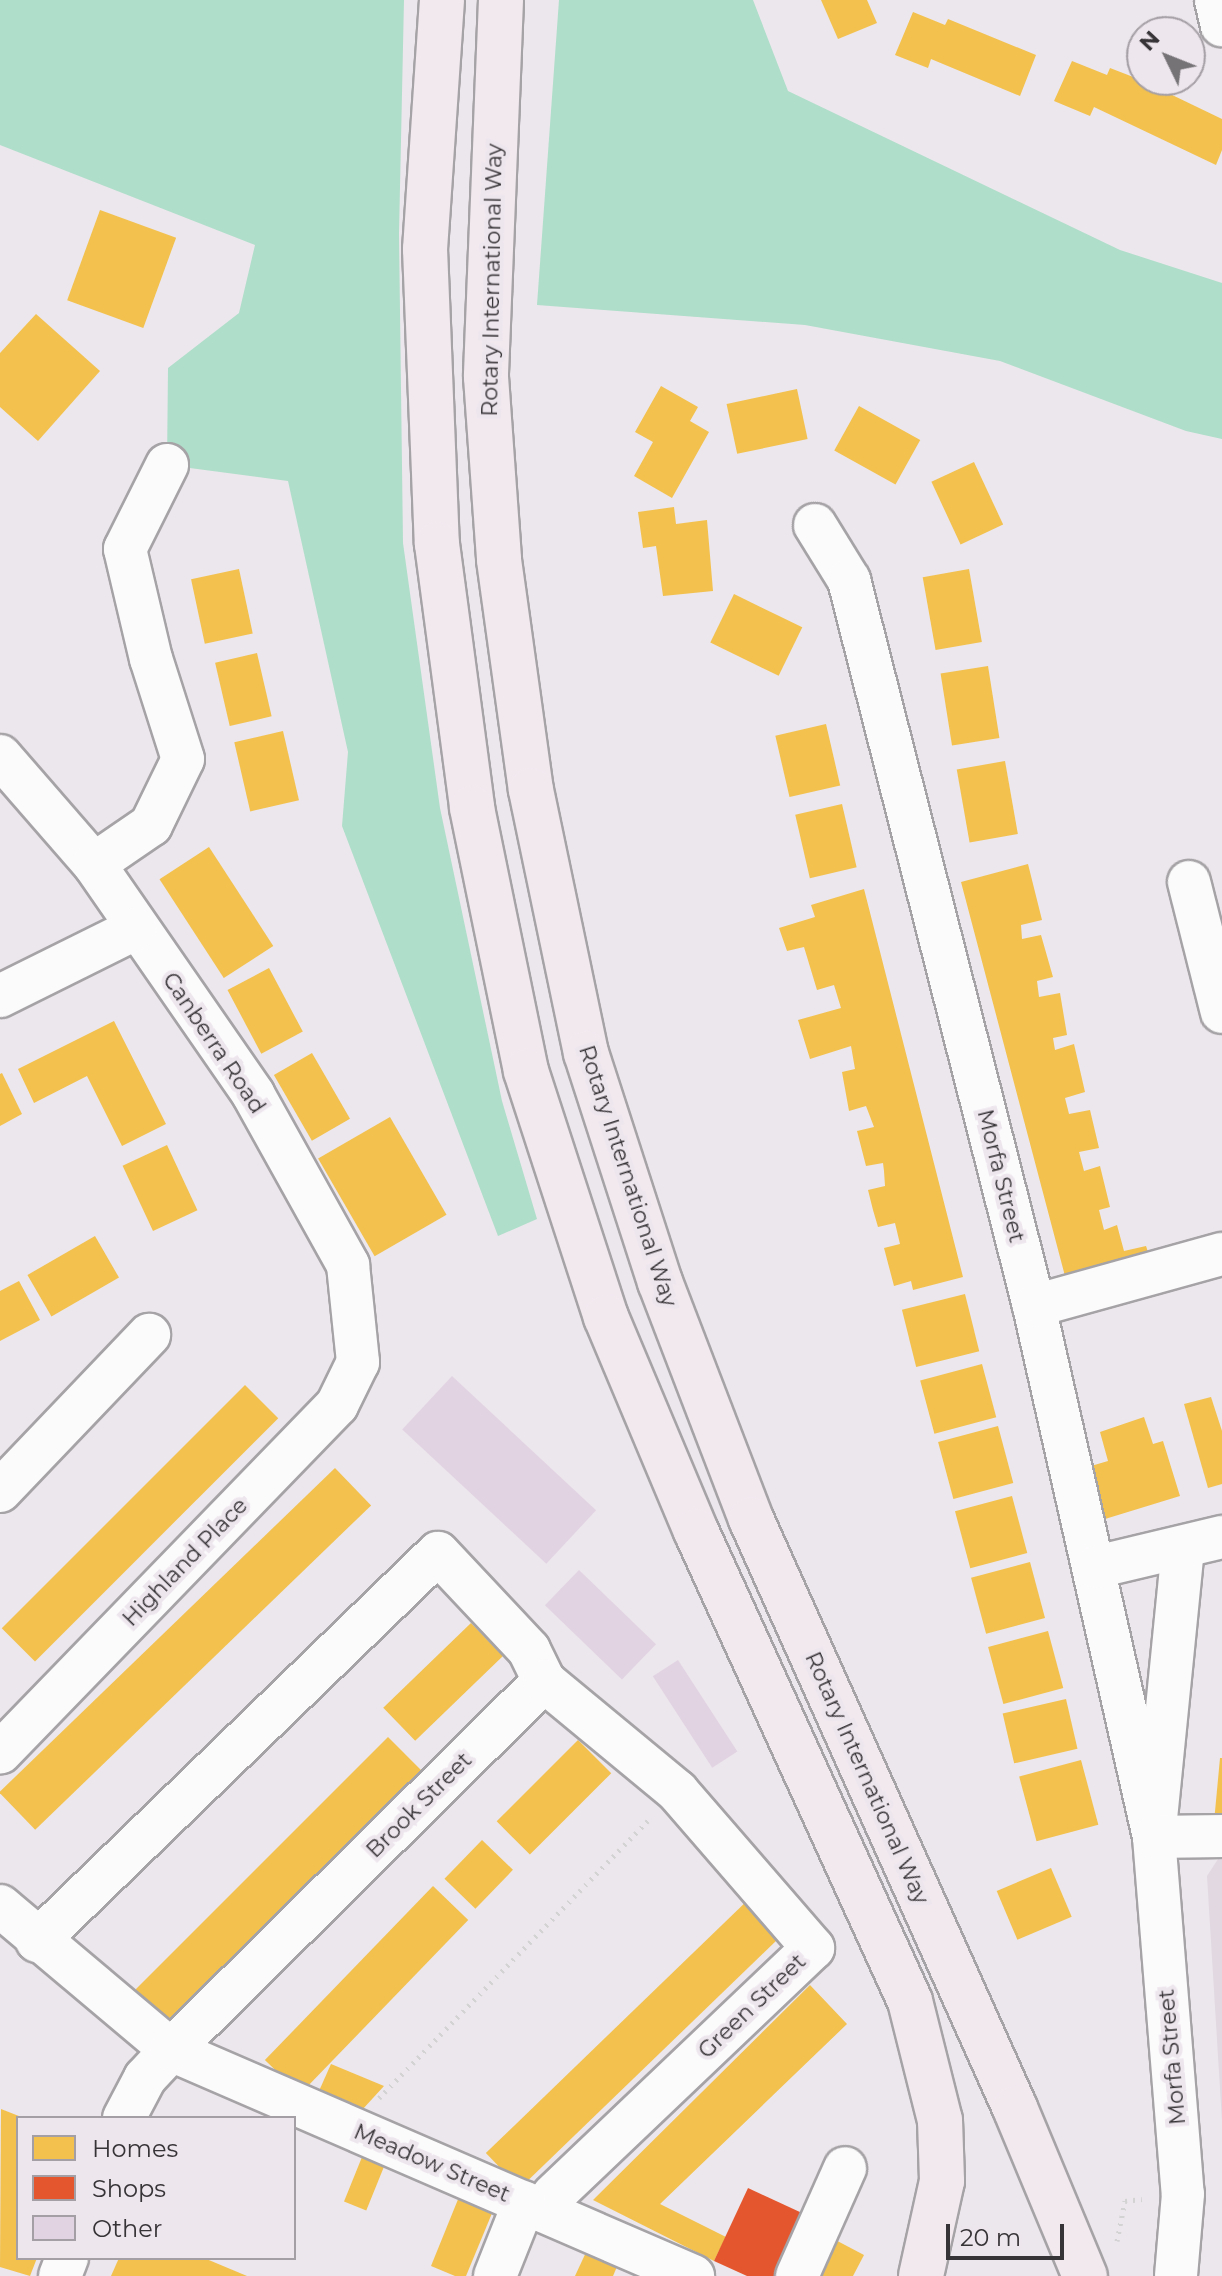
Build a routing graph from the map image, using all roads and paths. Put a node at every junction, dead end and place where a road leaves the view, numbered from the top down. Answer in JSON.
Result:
{"nodes":[{"id":1,"x":442,"y":0,"type":"edge"},
{"id":2,"x":501,"y":0,"type":"edge"},
{"id":3,"x":1216,"y":0,"type":"edge"},
{"id":4,"x":1222,"y":25,"type":"edge"},
{"id":5,"x":167,"y":465,"type":"dead end"},
{"id":6,"x":815,"y":525,"type":"dead end"},
{"id":7,"x":0,"y":756,"type":"edge"},
{"id":8,"x":94,"y":864,"type":"junction"},
{"id":9,"x":1189,"y":882,"type":"dead end"},
{"id":10,"x":135,"y":929,"type":"junction"},
{"id":11,"x":0,"y":996,"type":"edge"},
{"id":12,"x":1222,"y":1012,"type":"edge"},
{"id":13,"x":1222,"y":1254,"type":"edge"},
{"id":14,"x":1034,"y":1306,"type":"junction"},
{"id":15,"x":149,"y":1335,"type":"dead end"},
{"id":16,"x":358,"y":1362,"type":"joint"},
{"id":17,"x":0,"y":1491,"type":"edge"},
{"id":18,"x":1203,"y":1542,"type":"edge"},
{"id":19,"x":1096,"y":1567,"type":"junction"},
{"id":20,"x":544,"y":1681,"type":"junction"},
{"id":21,"x":0,"y":1753,"type":"edge"},
{"id":22,"x":677,"y":1791,"type":"junction"},
{"id":23,"x":1222,"y":1836,"type":"edge"},
{"id":24,"x":1154,"y":1837,"type":"junction"},
{"id":25,"x":0,"y":1906,"type":"edge"},
{"id":26,"x":37,"y":1941,"type":"junction"},
{"id":27,"x":171,"y":2050,"type":"junction"},
{"id":28,"x":125,"y":2116,"type":"edge"},
{"id":29,"x":351,"y":2128,"type":"junction"},
{"id":30,"x":845,"y":2168,"type":"dead end"},
{"id":31,"x":1183,"y":2194,"type":"junction"},
{"id":32,"x":534,"y":2207,"type":"junction"},
{"id":33,"x":1100,"y":2261,"type":"edge"},
{"id":34,"x":495,"y":2276,"type":"edge"},
{"id":35,"x":693,"y":2276,"type":"edge"},
{"id":36,"x":797,"y":2276,"type":"edge"},
{"id":37,"x":921,"y":2276,"type":"edge"},
{"id":38,"x":1176,"y":2276,"type":"edge"}],
"edges":[{"from":1,"to":37,"type":"main road"},
{"from":2,"to":33,"type":"main road","name":"Rotary International Way"},
{"from":3,"to":4,"type":"street"},
{"from":5,"to":8,"type":"street"},
{"from":6,"to":14,"type":"street","name":"Morfa Street"},
{"from":7,"to":8,"type":"street","name":"Canberra Road"},
{"from":8,"to":10,"type":"street","name":"Canberra Road"},
{"from":9,"to":12,"type":"street"},
{"from":10,"to":11,"type":"street"},
{"from":10,"to":16,"type":"street","name":"Canberra Road"},
{"from":13,"to":14,"type":"street"},
{"from":14,"to":19,"type":"street","name":"Morfa Street"},
{"from":15,"to":17,"type":"street"},
{"from":16,"to":21,"type":"street","name":"Highland Place"},
{"from":18,"to":19,"type":"street"},
{"from":18,"to":24,"type":"street","name":"Morfa Street"},
{"from":19,"to":24,"type":"street","name":"Morfa Street"},
{"from":20,"to":22,"type":"street"},
{"from":20,"to":26,"type":"street"},
{"from":20,"to":27,"type":"street","name":"Brook Street"},
{"from":22,"to":29,"type":"path"},
{"from":22,"to":32,"type":"street","name":"Green Street"},
{"from":23,"to":24,"type":"street"},
{"from":24,"to":31,"type":"street","name":"Morfa Street"},
{"from":25,"to":26,"type":"street","name":"Meadow Street"},
{"from":26,"to":27,"type":"street","name":"Meadow Street"},
{"from":27,"to":28,"type":"street","name":"Brook Street"},
{"from":27,"to":29,"type":"street","name":"Meadow Street"},
{"from":29,"to":32,"type":"street","name":"Meadow Street"},
{"from":30,"to":36,"type":"street"},
{"from":31,"to":33,"type":"path"},
{"from":31,"to":38,"type":"street","name":"Morfa Street"},
{"from":32,"to":34,"type":"street","name":"Green Street"},
{"from":32,"to":35,"type":"street","name":"Meadow Street"}]}
